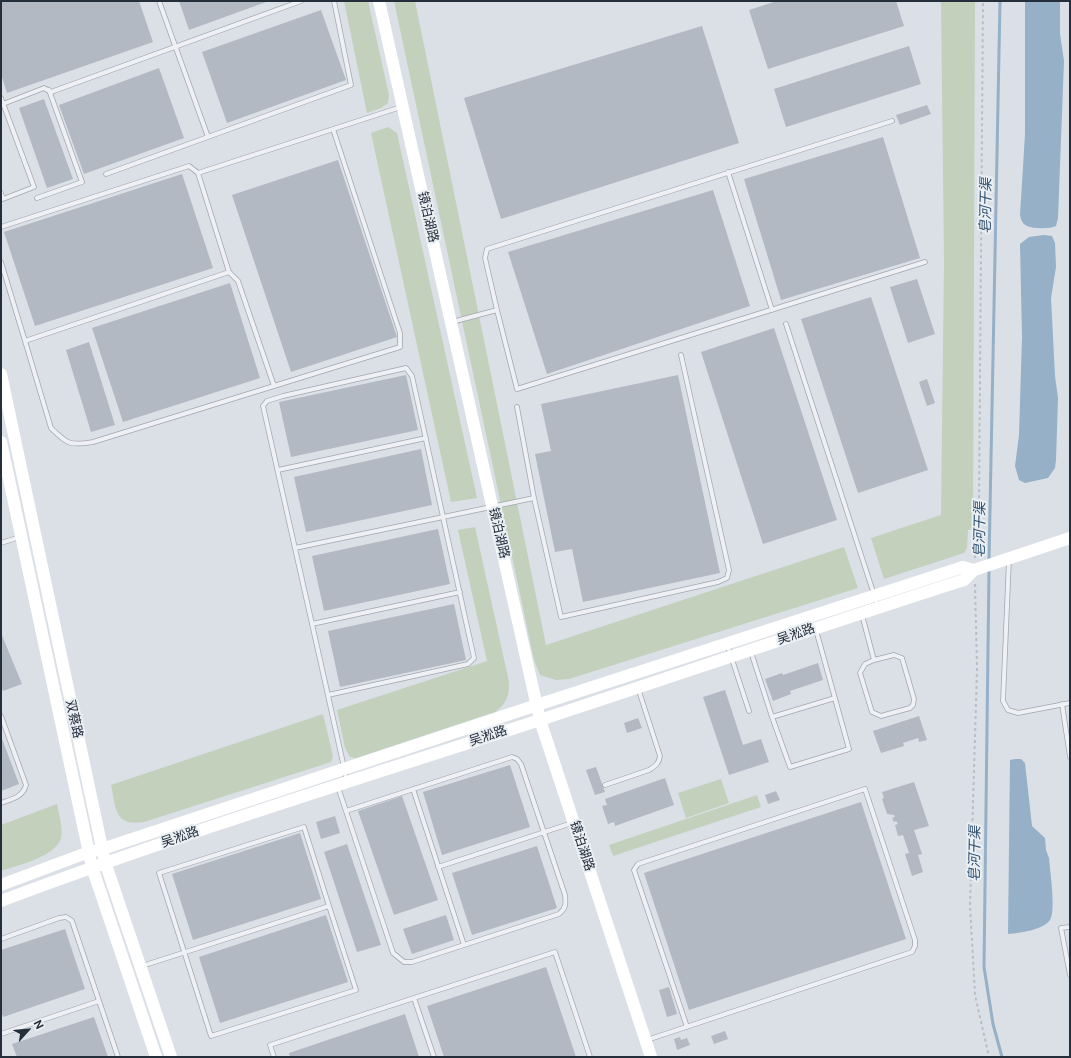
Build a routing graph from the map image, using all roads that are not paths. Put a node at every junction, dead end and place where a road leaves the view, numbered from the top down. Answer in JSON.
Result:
{"nodes":[{"id":1,"x":159,"y":1,"type":"edge"},
{"id":2,"x":301,"y":1,"type":"edge"},
{"id":3,"x":334,"y":1,"type":"edge"},
{"id":4,"x":379,"y":1,"type":"edge"},
{"id":5,"x":175,"y":47,"type":"junction"},
{"id":6,"x":49,"y":90,"type":"junction"},
{"id":7,"x":1,"y":98,"type":"edge"},
{"id":8,"x":3,"y":104,"type":"junction"},
{"id":9,"x":403,"y":106,"type":"junction"},
{"id":10,"x":3,"y":110,"type":"edge"},
{"id":11,"x":892,"y":121,"type":"dead end"},
{"id":12,"x":333,"y":129,"type":"junction"},
{"id":13,"x":208,"y":137,"type":"junction"},
{"id":14,"x":728,"y":172,"type":"junction"},
{"id":15,"x":198,"y":173,"type":"junction"},
{"id":16,"x":106,"y":174,"type":"dead end"},
{"id":17,"x":1,"y":193,"type":"edge"},
{"id":18,"x":37,"y":198,"type":"dead end"},
{"id":19,"x":1,"y":227,"type":"edge"},
{"id":20,"x":1,"y":262,"type":"edge"},
{"id":21,"x":925,"y":262,"type":"dead end"},
{"id":22,"x":229,"y":272,"type":"junction"},
{"id":23,"x":496,"y":310,"type":"junction"},
{"id":24,"x":772,"y":310,"type":"junction"},
{"id":25,"x":451,"y":322,"type":"junction"},
{"id":26,"x":786,"y":324,"type":"dead end"},
{"id":27,"x":25,"y":341,"type":"junction"},
{"id":28,"x":681,"y":355,"type":"dead end"},
{"id":29,"x":1,"y":374,"type":"edge"},
{"id":30,"x":274,"y":386,"type":"junction"},
{"id":31,"x":517,"y":407,"type":"dead end"},
{"id":32,"x":426,"y":438,"type":"junction"},
{"id":33,"x":1,"y":442,"type":"edge"},
{"id":34,"x":278,"y":470,"type":"junction"},
{"id":35,"x":534,"y":498,"type":"junction"},
{"id":36,"x":493,"y":507,"type":"junction"},
{"id":37,"x":443,"y":517,"type":"junction"},
{"id":38,"x":21,"y":537,"type":"junction"},
{"id":39,"x":1070,"y":538,"type":"edge"},
{"id":40,"x":1,"y":543,"type":"edge"},
{"id":41,"x":295,"y":548,"type":"junction"},
{"id":42,"x":1009,"y":559,"type":"junction"},
{"id":43,"x":460,"y":592,"type":"junction"},
{"id":44,"x":876,"y":602,"type":"junction"},
{"id":45,"x":861,"y":613,"type":"junction"},
{"id":46,"x":312,"y":624,"type":"junction"},
{"id":47,"x":815,"y":627,"type":"junction"},
{"id":48,"x":727,"y":644,"type":"junction"},
{"id":49,"x":750,"y":649,"type":"junction"},
{"id":50,"x":731,"y":656,"type":"junction"},
{"id":51,"x":874,"y":660,"type":"junction"},
{"id":52,"x":638,"y":688,"type":"junction"},
{"id":53,"x":328,"y":696,"type":"junction"},
{"id":54,"x":834,"y":698,"type":"junction"},
{"id":55,"x":1070,"y":703,"type":"edge"},
{"id":56,"x":1062,"y":704,"type":"junction"},
{"id":57,"x":537,"y":705,"type":"junction"},
{"id":58,"x":749,"y":712,"type":"dead end"},
{"id":59,"x":1,"y":716,"type":"edge"},
{"id":60,"x":772,"y":717,"type":"junction"},
{"id":61,"x":540,"y":720,"type":"junction"},
{"id":62,"x":1070,"y":757,"type":"edge"},
{"id":63,"x":344,"y":769,"type":"junction"},
{"id":64,"x":342,"y":783,"type":"junction"},
{"id":65,"x":605,"y":785,"type":"dead end"},
{"id":66,"x":413,"y":790,"type":"junction"},
{"id":67,"x":1,"y":803,"type":"edge"},
{"id":68,"x":346,"y":811,"type":"junction"},
{"id":69,"x":574,"y":822,"type":"junction"},
{"id":70,"x":544,"y":832,"type":"junction"},
{"id":71,"x":102,"y":849,"type":"junction"},
{"id":72,"x":89,"y":852,"type":"junction"},
{"id":73,"x":105,"y":862,"type":"junction"},
{"id":74,"x":92,"y":866,"type":"junction"},
{"id":75,"x":438,"y":867,"type":"junction"},
{"id":76,"x":1,"y":885,"type":"edge"},
{"id":77,"x":1,"y":901,"type":"edge"},
{"id":78,"x":329,"y":906,"type":"junction"},
{"id":79,"x":1070,"y":926,"type":"edge"},
{"id":80,"x":1,"y":939,"type":"edge"},
{"id":81,"x":464,"y":945,"type":"junction"},
{"id":82,"x":185,"y":952,"type":"junction"},
{"id":83,"x":140,"y":966,"type":"junction"},
{"id":84,"x":1070,"y":975,"type":"edge"},
{"id":85,"x":414,"y":998,"type":"junction"},
{"id":86,"x":99,"y":1001,"type":"junction"},
{"id":87,"x":687,"y":1027,"type":"junction"},
{"id":88,"x":1,"y":1034,"type":"edge"},
{"id":89,"x":645,"y":1041,"type":"junction"},
{"id":90,"x":118,"y":1057,"type":"edge"},
{"id":91,"x":156,"y":1057,"type":"edge"},
{"id":92,"x":171,"y":1057,"type":"edge"},
{"id":93,"x":274,"y":1057,"type":"edge"},
{"id":94,"x":434,"y":1057,"type":"edge"},
{"id":95,"x":590,"y":1057,"type":"edge"},
{"id":96,"x":650,"y":1057,"type":"edge"}],
"edges":[{"from":1,"to":5,"type":"lane"},
{"from":2,"to":5,"type":"lane"},
{"from":3,"to":13,"type":"lane"},
{"from":4,"to":9,"type":"street","name":"镜泊湖路"},
{"from":5,"to":6,"type":"lane"},
{"from":5,"to":13,"type":"lane"},
{"from":6,"to":8,"type":"lane"},
{"from":6,"to":18,"type":"lane"},
{"from":7,"to":8,"type":"lane"},
{"from":8,"to":10,"type":"lane"},
{"from":9,"to":12,"type":"lane"},
{"from":9,"to":25,"type":"street","name":"镜泊湖路"},
{"from":10,"to":17,"type":"lane"},
{"from":11,"to":14,"type":"lane"},
{"from":12,"to":15,"type":"lane"},
{"from":12,"to":30,"type":"lane"},
{"from":13,"to":16,"type":"lane"},
{"from":14,"to":23,"type":"lane"},
{"from":14,"to":24,"type":"lane"},
{"from":15,"to":19,"type":"lane"},
{"from":15,"to":22,"type":"lane"},
{"from":20,"to":27,"type":"lane"},
{"from":21,"to":24,"type":"lane"},
{"from":22,"to":27,"type":"lane"},
{"from":22,"to":30,"type":"lane"},
{"from":23,"to":24,"type":"lane"},
{"from":23,"to":25,"type":"lane"},
{"from":25,"to":36,"type":"street","name":"镜泊湖路"},
{"from":26,"to":44,"type":"lane"},
{"from":27,"to":30,"type":"lane"},
{"from":28,"to":35,"type":"lane"},
{"from":29,"to":71,"type":"street","name":"双蔡路"},
{"from":31,"to":35,"type":"lane"},
{"from":32,"to":34,"type":"lane"},
{"from":32,"to":34,"type":"lane"},
{"from":32,"to":37,"type":"lane"},
{"from":33,"to":38,"type":"street","name":"双蔡路"},
{"from":34,"to":41,"type":"lane"},
{"from":35,"to":36,"type":"lane"},
{"from":36,"to":37,"type":"lane"},
{"from":36,"to":57,"type":"street","name":"镜泊湖路"},
{"from":37,"to":41,"type":"lane"},
{"from":37,"to":43,"type":"lane"},
{"from":38,"to":40,"type":"lane"},
{"from":38,"to":72,"type":"street","name":"双蔡路"},
{"from":39,"to":42,"type":"street","name":"吴淞路"},
{"from":41,"to":46,"type":"lane"},
{"from":42,"to":44,"type":"street","name":"吴淞路"},
{"from":42,"to":56,"type":"lane"},
{"from":43,"to":46,"type":"lane"},
{"from":43,"to":53,"type":"lane"},
{"from":44,"to":45,"type":"street","name":"吴淞路"},
{"from":44,"to":48,"type":"street","name":"吴淞路"},
{"from":45,"to":47,"type":"street","name":"吴淞路"},
{"from":45,"to":51,"type":"lane"},
{"from":46,"to":53,"type":"lane"},
{"from":47,"to":49,"type":"street","name":"吴淞路"},
{"from":47,"to":54,"type":"lane"},
{"from":48,"to":50,"type":"lane"},
{"from":48,"to":57,"type":"street","name":"吴淞路"},
{"from":49,"to":50,"type":"street","name":"吴淞路"},
{"from":49,"to":60,"type":"lane"},
{"from":50,"to":52,"type":"street","name":"吴淞路"},
{"from":50,"to":58,"type":"lane"},
{"from":51,"to":51,"type":"lane"},
{"from":52,"to":61,"type":"street","name":"吴淞路"},
{"from":52,"to":65,"type":"lane"},
{"from":53,"to":63,"type":"lane"},
{"from":54,"to":60,"type":"lane"},
{"from":54,"to":60,"type":"lane"},
{"from":55,"to":56,"type":"lane"},
{"from":56,"to":62,"type":"lane"},
{"from":57,"to":61,"type":"street","name":"镜泊湖路"},
{"from":57,"to":63,"type":"street","name":"吴淞路"},
{"from":59,"to":67,"type":"lane"},
{"from":61,"to":64,"type":"street","name":"吴淞路"},
{"from":61,"to":69,"type":"street","name":"镜泊湖路"},
{"from":63,"to":64,"type":"lane"},
{"from":63,"to":71,"type":"street","name":"吴淞路"},
{"from":64,"to":68,"type":"lane"},
{"from":64,"to":73,"type":"street","name":"吴淞路"},
{"from":66,"to":68,"type":"lane"},
{"from":66,"to":70,"type":"lane"},
{"from":66,"to":75,"type":"lane"},
{"from":68,"to":81,"type":"lane"},
{"from":69,"to":70,"type":"lane"},
{"from":69,"to":89,"type":"street","name":"镜泊湖路"},
{"from":70,"to":75,"type":"lane"},
{"from":70,"to":81,"type":"lane"},
{"from":71,"to":72,"type":"street","name":"吴淞路"},
{"from":71,"to":73,"type":"street","name":"双蔡路"},
{"from":72,"to":74,"type":"street","name":"双蔡路"},
{"from":72,"to":76,"type":"street","name":"吴淞路"},
{"from":73,"to":74,"type":"street","name":"吴淞路"},
{"from":73,"to":83,"type":"street","name":"双蔡路"},
{"from":74,"to":77,"type":"street","name":"吴淞路"},
{"from":74,"to":91,"type":"street","name":"双蔡路"},
{"from":75,"to":81,"type":"lane"},
{"from":78,"to":82,"type":"lane"},
{"from":78,"to":82,"type":"lane"},
{"from":78,"to":82,"type":"lane"},
{"from":79,"to":84,"type":"lane"},
{"from":80,"to":86,"type":"lane"},
{"from":82,"to":83,"type":"lane"},
{"from":83,"to":92,"type":"street","name":"双蔡路"},
{"from":85,"to":93,"type":"lane"},
{"from":85,"to":94,"type":"lane"},
{"from":85,"to":95,"type":"lane"},
{"from":86,"to":88,"type":"lane"},
{"from":86,"to":90,"type":"lane"},
{"from":87,"to":87,"type":"lane"},
{"from":87,"to":89,"type":"lane"},
{"from":89,"to":96,"type":"street","name":"镜泊湖路"}]}
